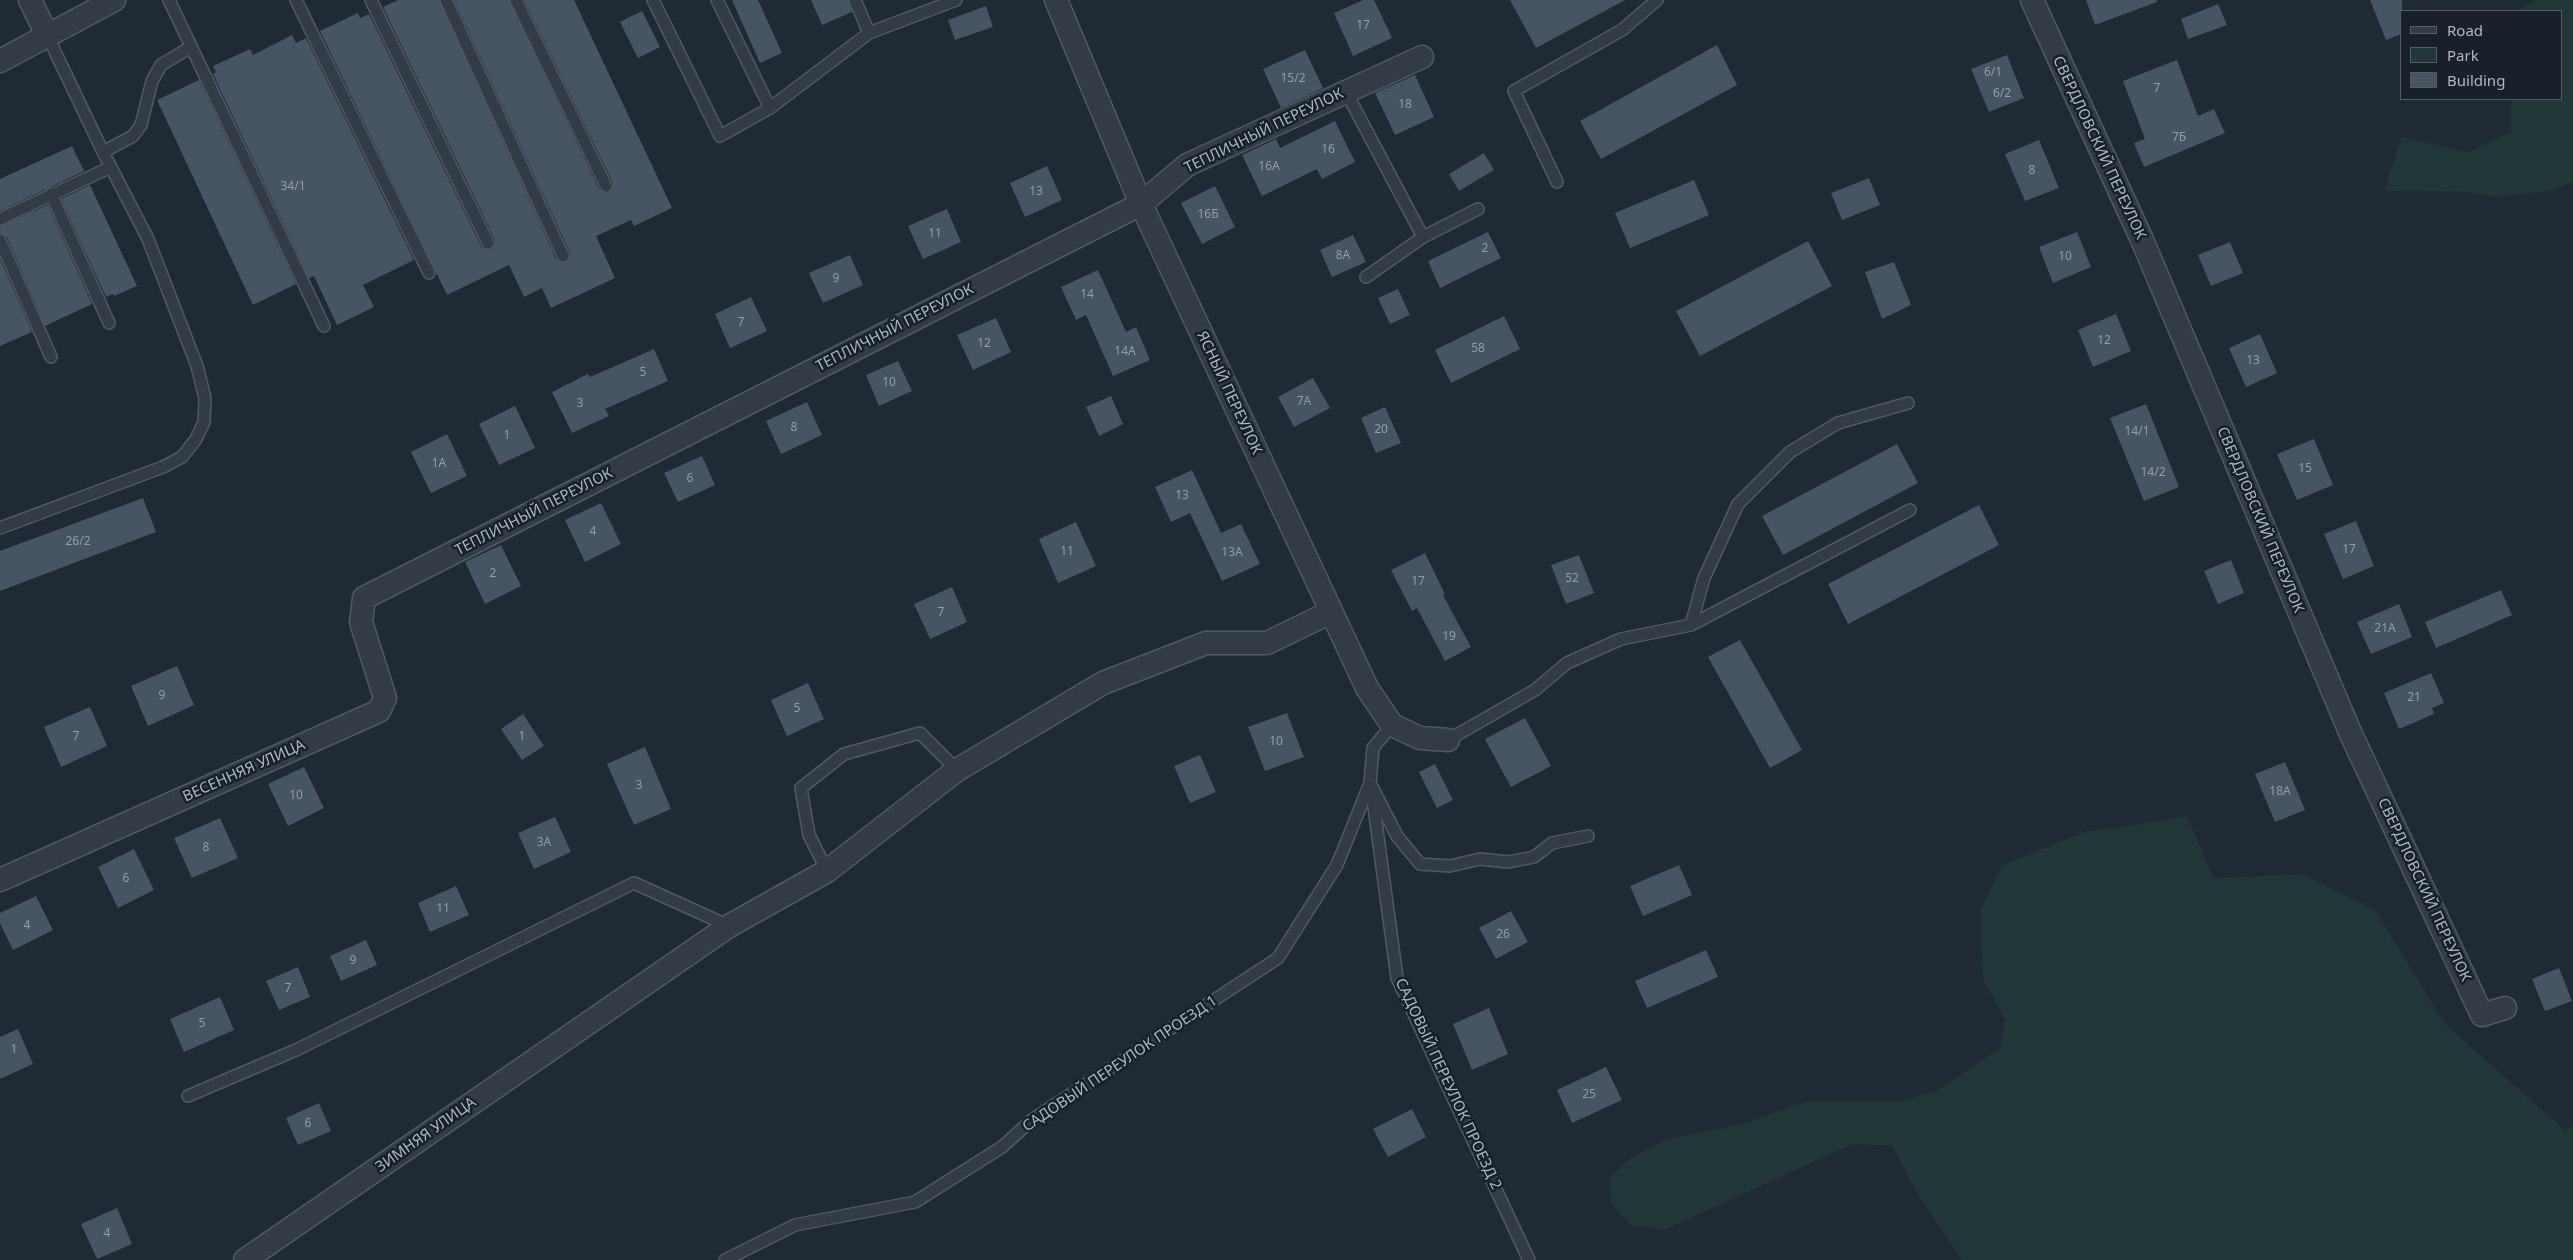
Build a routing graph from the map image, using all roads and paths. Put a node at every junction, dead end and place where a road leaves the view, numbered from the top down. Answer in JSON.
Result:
{"nodes":[{"id":1,"x":30,"y":0,"type":"edge"},
{"id":2,"x":114,"y":0,"type":"edge"},
{"id":3,"x":169,"y":0,"type":"edge"},
{"id":4,"x":296,"y":0,"type":"edge"},
{"id":5,"x":371,"y":0,"type":"edge"},
{"id":6,"x":446,"y":0,"type":"edge"},
{"id":7,"x":516,"y":0,"type":"edge"},
{"id":8,"x":653,"y":0,"type":"edge"},
{"id":9,"x":717,"y":0,"type":"edge"},
{"id":10,"x":855,"y":0,"type":"edge"},
{"id":11,"x":956,"y":0,"type":"edge"},
{"id":12,"x":1056,"y":0,"type":"edge"},
{"id":13,"x":1657,"y":0,"type":"edge"},
{"id":14,"x":2032,"y":0,"type":"edge"},
{"id":15,"x":869,"y":34,"type":"junction"},
{"id":16,"x":48,"y":37,"type":"junction"},
{"id":17,"x":191,"y":47,"type":"junction"},
{"id":18,"x":1422,"y":56,"type":"dead end"},
{"id":19,"x":0,"y":61,"type":"edge"},
{"id":20,"x":1346,"y":92,"type":"junction"},
{"id":21,"x":770,"y":108,"type":"junction"},
{"id":22,"x":102,"y":152,"type":"junction"},
{"id":23,"x":111,"y":167,"type":"junction"},
{"id":24,"x":1557,"y":182,"type":"dead end"},
{"id":25,"x":606,"y":186,"type":"dead end"},
{"id":26,"x":51,"y":194,"type":"junction"},
{"id":27,"x":1141,"y":204,"type":"junction"},
{"id":28,"x":1478,"y":209,"type":"dead end"},
{"id":29,"x":0,"y":219,"type":"edge"},
{"id":30,"x":1423,"y":237,"type":"junction"},
{"id":31,"x":0,"y":240,"type":"edge"},
{"id":32,"x":488,"y":243,"type":"dead end"},
{"id":33,"x":563,"y":256,"type":"dead end"},
{"id":34,"x":429,"y":273,"type":"dead end"},
{"id":35,"x":1366,"y":277,"type":"dead end"},
{"id":36,"x":109,"y":323,"type":"dead end"},
{"id":37,"x":324,"y":326,"type":"dead end"},
{"id":38,"x":51,"y":357,"type":"dead end"},
{"id":39,"x":1908,"y":403,"type":"dead end"},
{"id":40,"x":1910,"y":510,"type":"dead end"},
{"id":41,"x":0,"y":528,"type":"edge"},
{"id":42,"x":364,"y":598,"type":"joint"},
{"id":43,"x":1331,"y":612,"type":"junction"},
{"id":44,"x":1691,"y":624,"type":"junction"},
{"id":45,"x":1392,"y":725,"type":"junction"},
{"id":46,"x":1448,"y":740,"type":"joint"},
{"id":47,"x":957,"y":770,"type":"junction"},
{"id":48,"x":1370,"y":784,"type":"junction"},
{"id":49,"x":1588,"y":836,"type":"dead end"},
{"id":50,"x":827,"y":872,"type":"junction"},
{"id":51,"x":0,"y":880,"type":"edge"},
{"id":52,"x":729,"y":926,"type":"junction"},
{"id":53,"x":2505,"y":1008,"type":"dead end"},
{"id":54,"x":188,"y":1096,"type":"dead end"},
{"id":55,"x":245,"y":1260,"type":"edge"},
{"id":56,"x":725,"y":1260,"type":"edge"},
{"id":57,"x":1529,"y":1260,"type":"edge"}],
"edges":[{"from":1,"to":16,"type":"street"},
{"from":2,"to":16,"type":"street"},
{"from":3,"to":17,"type":"lane"},
{"from":4,"to":34,"type":"lane"},
{"from":5,"to":32,"type":"lane"},
{"from":6,"to":33,"type":"lane"},
{"from":7,"to":25,"type":"lane"},
{"from":8,"to":21,"type":"lane"},
{"from":9,"to":21,"type":"lane"},
{"from":10,"to":15,"type":"lane"},
{"from":11,"to":15,"type":"lane"},
{"from":12,"to":27,"type":"street","name":"ЯСНЫЙ ПЕРЕУЛОК"},
{"from":13,"to":24,"type":"lane"},
{"from":14,"to":53,"type":"street","name":"СВЕРДЛОВСКИЙ ПЕРЕУЛОК"},
{"from":15,"to":21,"type":"lane"},
{"from":16,"to":19,"type":"street"},
{"from":16,"to":22,"type":"lane"},
{"from":17,"to":22,"type":"lane"},
{"from":17,"to":37,"type":"lane"},
{"from":18,"to":20,"type":"street","name":"ТЕПЛИЧНЫЙ ПЕРЕУЛОК"},
{"from":20,"to":27,"type":"street","name":"ТЕПЛИЧНЫЙ ПЕРЕУЛОК"},
{"from":20,"to":30,"type":"lane"},
{"from":22,"to":23,"type":"lane"},
{"from":23,"to":26,"type":"lane"},
{"from":23,"to":41,"type":"lane"},
{"from":26,"to":29,"type":"lane"},
{"from":26,"to":36,"type":"lane"},
{"from":27,"to":42,"type":"street","name":"ТЕПЛИЧНЫЙ ПЕРЕУЛОК"},
{"from":27,"to":43,"type":"street","name":"ЯСНЫЙ ПЕРЕУЛОК"},
{"from":28,"to":30,"type":"lane"},
{"from":30,"to":35,"type":"lane"},
{"from":31,"to":38,"type":"lane"},
{"from":39,"to":44,"type":"lane"},
{"from":40,"to":44,"type":"lane"},
{"from":42,"to":51,"type":"street","name":"ВЕСЕННЯЯ УЛИЦА"},
{"from":43,"to":45,"type":"street","name":"ЯСНЫЙ ПЕРЕУЛОК"},
{"from":43,"to":47,"type":"street","name":"ЗИМНЯЯ УЛИЦА"},
{"from":44,"to":46,"type":"lane"},
{"from":45,"to":46,"type":"street"},
{"from":45,"to":48,"type":"lane"},
{"from":47,"to":50,"type":"street","name":"ЗИМНЯЯ УЛИЦА"},
{"from":47,"to":50,"type":"lane"},
{"from":48,"to":49,"type":"lane"},
{"from":48,"to":56,"type":"lane","name":"САДОВЫЙ ПЕРЕУЛОК ПРОЕЗД 1"},
{"from":48,"to":57,"type":"lane","name":"САДОВЫЙ ПЕРЕУЛОК ПРОЕЗД 2"},
{"from":50,"to":52,"type":"street","name":"ЗИМНЯЯ УЛИЦА"},
{"from":52,"to":54,"type":"lane"},
{"from":52,"to":55,"type":"street","name":"ЗИМНЯЯ УЛИЦА"}]}
